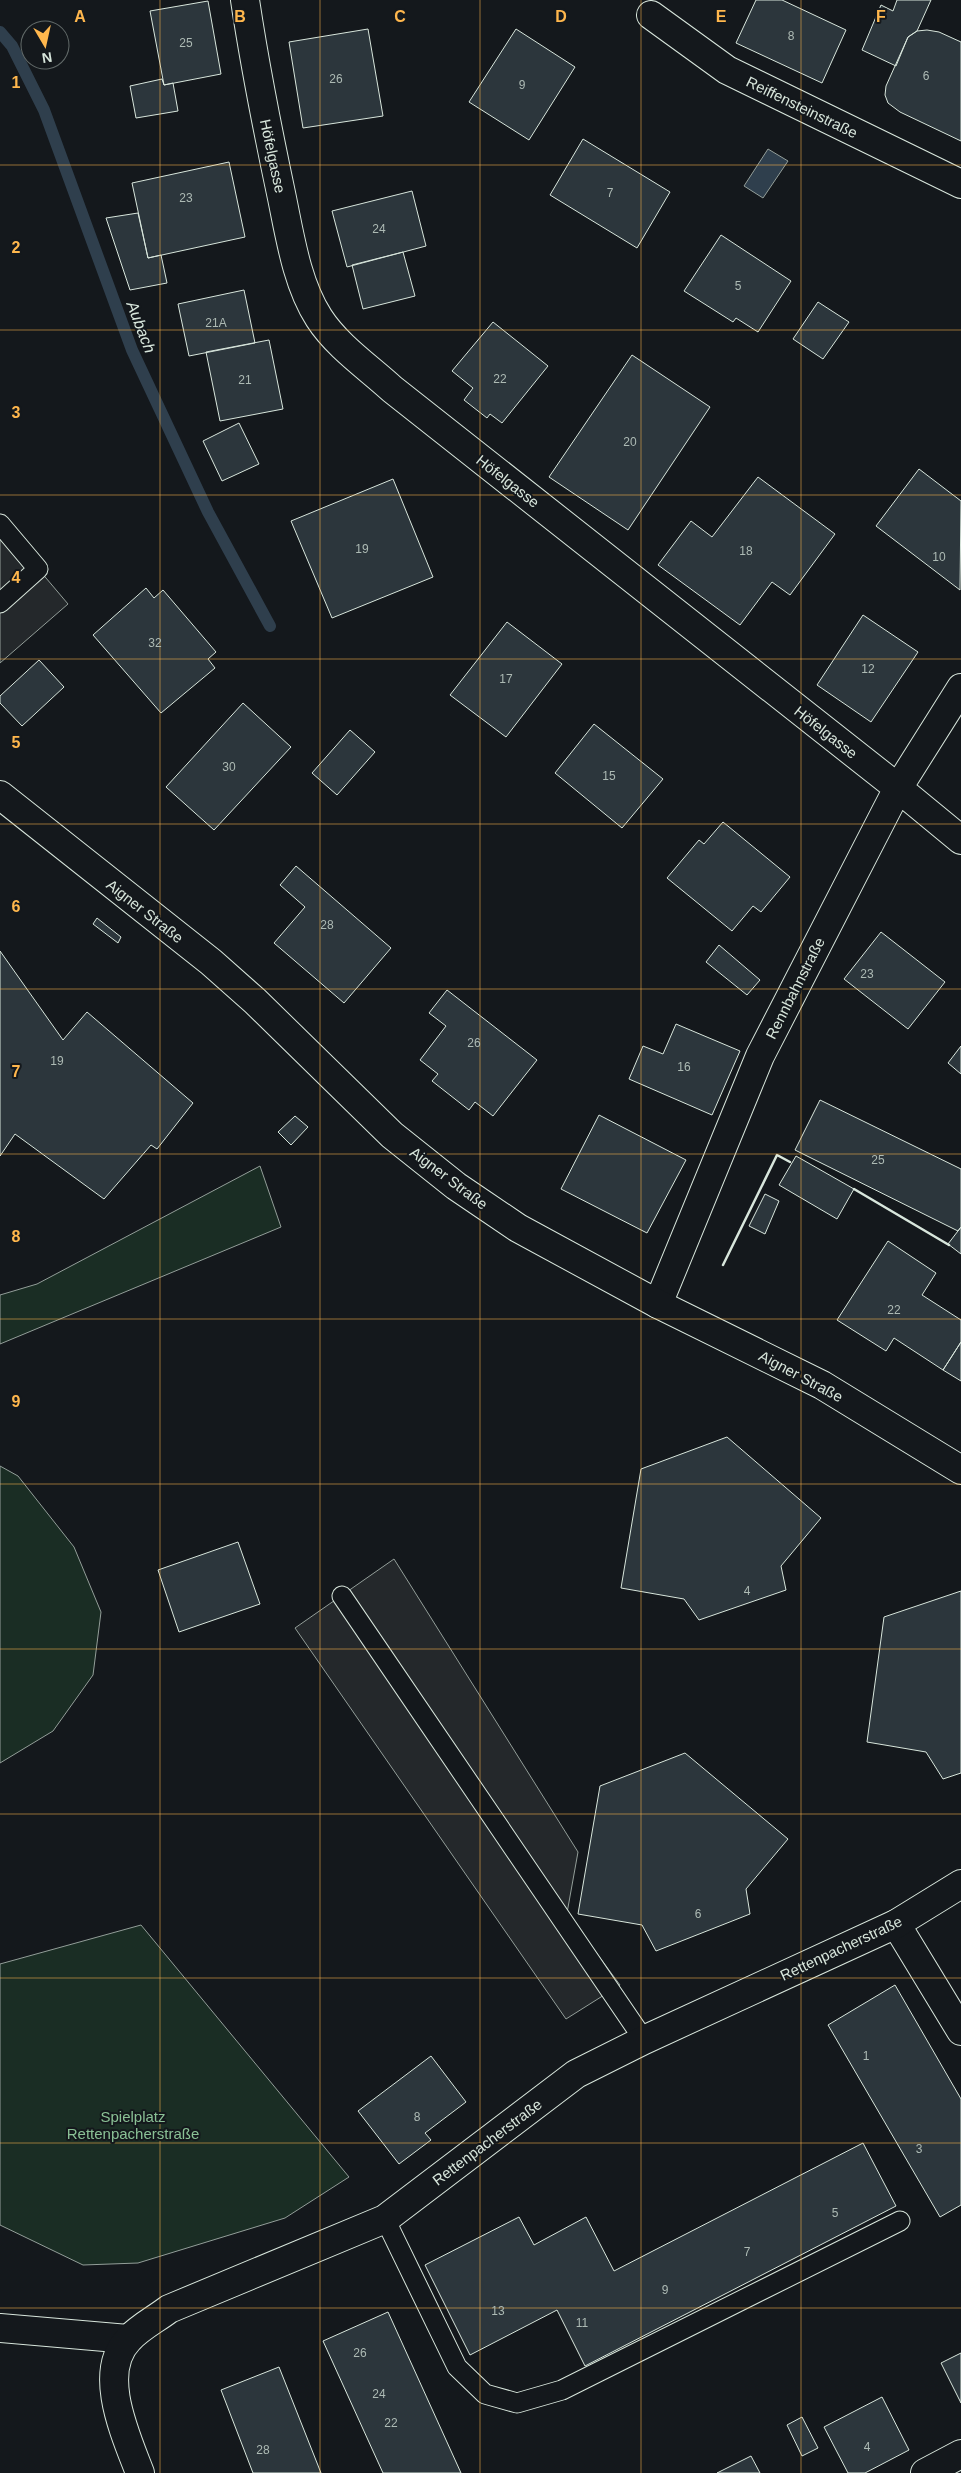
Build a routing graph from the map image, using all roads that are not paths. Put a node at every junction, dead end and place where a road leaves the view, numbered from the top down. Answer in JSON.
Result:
{"nodes":[{"id":1,"x":245,"y":0,"type":"edge"},
{"id":2,"x":651,"y":14,"type":"dead end"},
{"id":3,"x":961,"y":184,"type":"edge"},
{"id":4,"x":0,"y":524,"type":"edge"},
{"id":5,"x":0,"y":603,"type":"edge"},
{"id":6,"x":961,"y":688,"type":"edge"},
{"id":7,"x":898,"y":788,"type":"junction"},
{"id":8,"x":0,"y":795,"type":"edge"},
{"id":9,"x":961,"y":840,"type":"edge"},
{"id":10,"x":658,"y":1304,"type":"junction"},
{"id":11,"x":961,"y":1470,"type":"edge"},
{"id":12,"x":342,"y":1596,"type":"dead end"},
{"id":13,"x":961,"y":1884,"type":"edge"},
{"id":14,"x":896,"y":1924,"type":"junction"},
{"id":15,"x":961,"y":2030,"type":"edge"},
{"id":16,"x":644,"y":2040,"type":"junction"},
{"id":17,"x":385,"y":2219,"type":"junction"},
{"id":18,"x":900,"y":2221,"type":"dead end"},
{"id":19,"x":0,"y":2328,"type":"edge"},
{"id":20,"x":128,"y":2339,"type":"junction"},
{"id":21,"x":961,"y":2454,"type":"edge"},
{"id":22,"x":140,"y":2473,"type":"edge"},
{"id":23,"x":925,"y":2473,"type":"edge"}],
"edges":[{"from":1,"to":7,"type":"street","name":"Höfelgasse"},
{"from":2,"to":3,"type":"street","name":"Reiffensteinstraße"},
{"from":4,"to":5,"type":"lane"},
{"from":6,"to":7,"type":"street","name":"Rennbahnstraße"},
{"from":7,"to":9,"type":"street","name":"Höfelgasse"},
{"from":7,"to":10,"type":"street","name":"Rennbahnstraße"},
{"from":8,"to":10,"type":"street","name":"Aigner Straße"},
{"from":10,"to":11,"type":"street","name":"Aigner Straße"},
{"from":12,"to":16,"type":"lane"},
{"from":13,"to":14,"type":"street","name":"Rettenpacherstraße"},
{"from":14,"to":15,"type":"street"},
{"from":14,"to":16,"type":"street","name":"Rettenpacherstraße"},
{"from":16,"to":17,"type":"street","name":"Rettenpacherstraße"},
{"from":17,"to":18,"type":"lane"},
{"from":17,"to":20,"type":"street","name":"Rettenpacherstraße"},
{"from":19,"to":20,"type":"street"},
{"from":20,"to":22,"type":"street"},
{"from":21,"to":23,"type":"street"}]}
